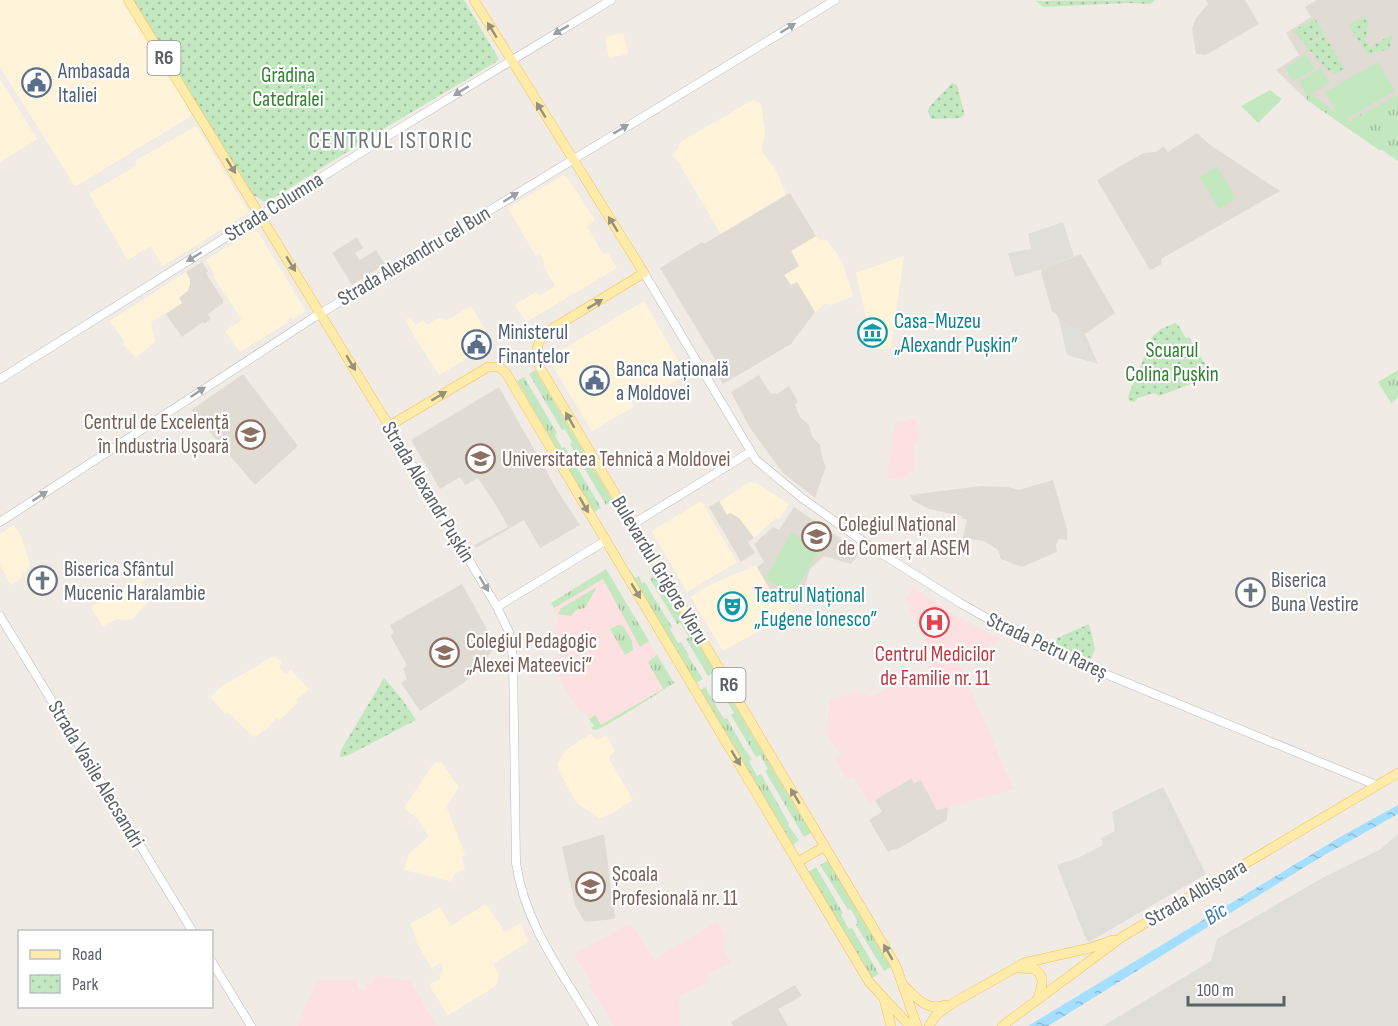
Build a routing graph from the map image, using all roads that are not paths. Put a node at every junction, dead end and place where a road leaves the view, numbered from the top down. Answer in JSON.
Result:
{"nodes":[{"id":1,"x":128,"y":0,"type":"edge"},
{"id":2,"x":474,"y":0,"type":"edge"},
{"id":3,"x":611,"y":0,"type":"edge"},
{"id":4,"x":835,"y":0,"type":"edge"},
{"id":5,"x":511,"y":60,"type":"junction"},
{"id":6,"x":572,"y":159,"type":"junction"},
{"id":7,"x":262,"y":215,"type":"junction"},
{"id":8,"x":644,"y":273,"type":"junction"},
{"id":9,"x":320,"y":313,"type":"junction"},
{"id":10,"x":0,"y":379,"type":"edge"},
{"id":11,"x":389,"y":426,"type":"junction"},
{"id":12,"x":750,"y":452,"type":"junction"},
{"id":13,"x":0,"y":522,"type":"edge"},
{"id":14,"x":633,"y":524,"type":"junction"},
{"id":15,"x":605,"y":541,"type":"junction"},
{"id":16,"x":497,"y":607,"type":"junction"},
{"id":17,"x":0,"y":616,"type":"edge"},
{"id":18,"x":1398,"y":773,"type":"edge"},
{"id":19,"x":1376,"y":785,"type":"junction"},
{"id":20,"x":825,"y":846,"type":"junction"},
{"id":21,"x":798,"y":862,"type":"junction"},
{"id":22,"x":192,"y":930,"type":"edge"},
{"id":23,"x":1122,"y":937,"type":"junction"},
{"id":24,"x":213,"y":964,"type":"edge"},
{"id":25,"x":1016,"y":968,"type":"junction"},
{"id":26,"x":903,"y":985,"type":"junction"},
{"id":27,"x":883,"y":997,"type":"junction"},
{"id":28,"x":1038,"y":998,"type":"junction"},
{"id":29,"x":953,"y":1003,"type":"junction"},
{"id":30,"x":250,"y":1026,"type":"edge"},
{"id":31,"x":594,"y":1026,"type":"edge"},
{"id":32,"x":891,"y":1026,"type":"edge"},
{"id":33,"x":910,"y":1026,"type":"edge"},
{"id":34,"x":917,"y":1026,"type":"edge"},
{"id":35,"x":929,"y":1026,"type":"edge"},
{"id":36,"x":1002,"y":1026,"type":"edge"}],
"edges":[{"from":1,"to":7,"type":"main road","name":"Strada Alexandr Pușkin","number":"R6","one_way":true},
{"from":5,"to":2,"type":"main road","one_way":true},
{"from":3,"to":5,"type":"main road","name":"Strada Columna","one_way":true},
{"from":6,"to":4,"type":"main road","name":"Strada Alexandru cel Bun","one_way":true},
{"from":6,"to":5,"type":"main road","one_way":true},
{"from":5,"to":7,"type":"main road","name":"Strada Columna","one_way":true},
{"from":8,"to":6,"type":"main road","one_way":true},
{"from":9,"to":6,"type":"main road","name":"Strada Alexandru cel Bun","one_way":true},
{"from":7,"to":9,"type":"main road","name":"Strada Alexandr Pușkin","number":"R6","one_way":true},
{"from":7,"to":10,"type":"main road","name":"Strada Columna","one_way":true},
{"from":8,"to":12,"type":"main road","name":"Strada Petru Rareș"},
{"from":14,"to":8,"type":"main road","name":"Bulevardul Grigore Vieru","number":"R6","one_way":true},
{"from":9,"to":11,"type":"main road","name":"Strada Alexandr Pușkin","number":"R6","one_way":true},
{"from":13,"to":9,"type":"main road","name":"Strada Alexandru cel Bun","one_way":true},
{"from":11,"to":15,"type":"main road","name":"Bulevardul Grigore Vieru","number":"R6","one_way":true},
{"from":11,"to":16,"type":"main road","name":"Strada Alexandr Pușkin","one_way":true},
{"from":12,"to":14,"type":"main road"},
{"from":12,"to":19,"type":"main road","name":"Strada Petru Rareș"},
{"from":20,"to":14,"type":"main road","name":"Bulevardul Grigore Vieru","number":"R6","one_way":true},
{"from":15,"to":16,"type":"main road"},
{"from":15,"to":21,"type":"main road","name":"Bulevardul Grigore Vieru","number":"R6","one_way":true},
{"from":16,"to":31,"type":"main road","name":"Strada Alexandr Pușkin"},
{"from":17,"to":22,"type":"main road","name":"Strada Vasile Alecsandri"},
{"from":18,"to":19,"type":"main road","name":"Strada Albișoara"},
{"from":19,"to":23,"type":"main road","name":"Strada Albișoara"},
{"from":20,"to":21,"type":"main road"},
{"from":26,"to":20,"type":"main road","name":"Bulevardul Grigore Vieru","number":"R6","one_way":true},
{"from":21,"to":27,"type":"main road","name":"Bulevardul Grigore Vieru","number":"R6"},
{"from":23,"to":25,"type":"main road"},
{"from":23,"to":28,"type":"main road","name":"Strada Albișoara"},
{"from":24,"to":30,"type":"main road"},
{"from":25,"to":28,"type":"main road"},
{"from":25,"to":29,"type":"main road"},
{"from":26,"to":29,"type":"main road"},
{"from":26,"to":34,"type":"main road","name":"Bulevardul Grigore Vieru","number":"R6"},
{"from":27,"to":32,"type":"main road"},
{"from":27,"to":33,"type":"main road","name":"Bulevardul Grigore Vieru","number":"R6"},
{"from":28,"to":36,"type":"main road","name":"Strada Albișoara"},
{"from":29,"to":35,"type":"main road"}]}
